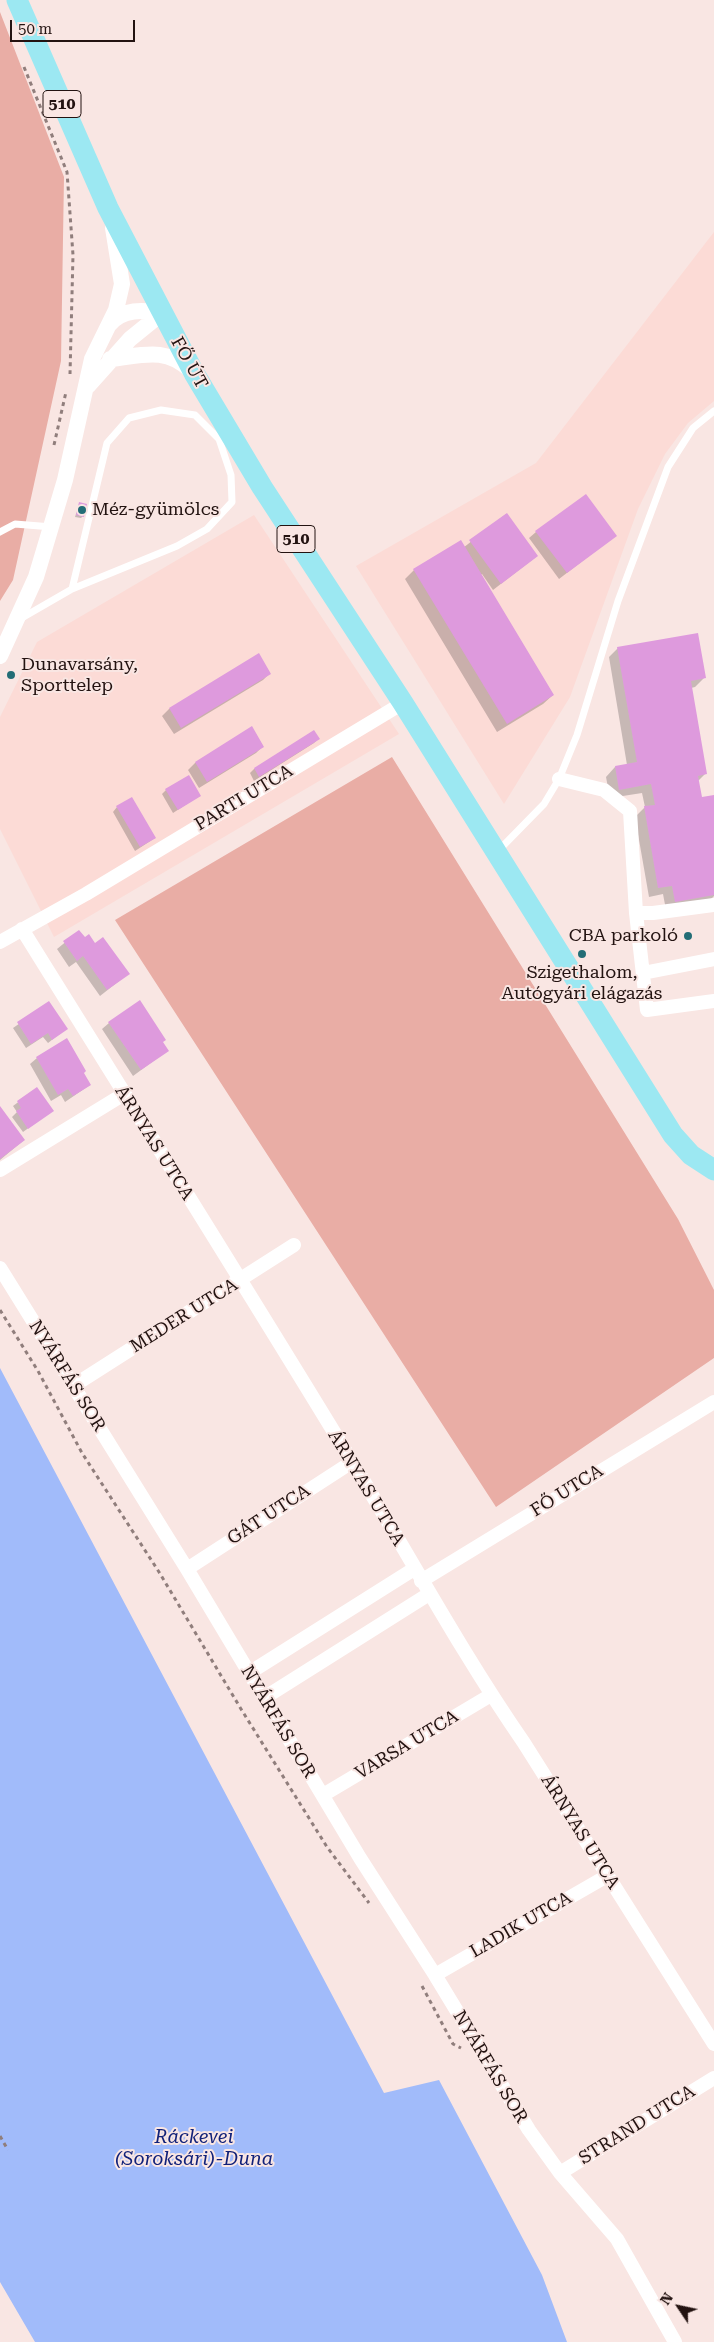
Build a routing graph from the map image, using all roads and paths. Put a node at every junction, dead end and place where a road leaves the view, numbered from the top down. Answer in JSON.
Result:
{"nodes":[{"id":1,"x":17,"y":0,"type":"edge"},
{"id":2,"x":23,"y":64,"type":"dead end"},
{"id":3,"x":108,"y":208,"type":"junction"},
{"id":4,"x":162,"y":313,"type":"junction"},
{"id":5,"x":102,"y":335,"type":"junction"},
{"id":6,"x":110,"y":359,"type":"junction"},
{"id":7,"x":194,"y":373,"type":"junction"},
{"id":8,"x":70,"y":379,"type":"dead end"},
{"id":9,"x":68,"y":387,"type":"dead end"},
{"id":10,"x":87,"y":388,"type":"junction"},
{"id":11,"x":714,"y":411,"type":"edge"},
{"id":12,"x":53,"y":450,"type":"dead end"},
{"id":13,"x":52,"y":527,"type":"junction"},
{"id":14,"x":0,"y":532,"type":"edge"},
{"id":15,"x":72,"y":589,"type":"junction"},
{"id":16,"x":17,"y":621,"type":"junction"},
{"id":17,"x":0,"y":656,"type":"edge"},
{"id":18,"x":403,"y":702,"type":"junction"},
{"id":19,"x":560,"y":778,"type":"junction"},
{"id":20,"x":497,"y":852,"type":"junction"},
{"id":21,"x":714,"y":905,"type":"edge"},
{"id":22,"x":636,"y":913,"type":"junction"},
{"id":23,"x":22,"y":929,"type":"junction"},
{"id":24,"x":0,"y":942,"type":"edge"},
{"id":25,"x":714,"y":959,"type":"edge"},
{"id":26,"x":643,"y":973,"type":"junction"},
{"id":27,"x":714,"y":1001,"type":"edge"},
{"id":28,"x":124,"y":1094,"type":"junction"},
{"id":29,"x":0,"y":1170,"type":"edge"},
{"id":30,"x":714,"y":1171,"type":"edge"},
{"id":31,"x":294,"y":1245,"type":"dead end"},
{"id":32,"x":0,"y":1268,"type":"edge"},
{"id":33,"x":239,"y":1280,"type":"junction"},
{"id":34,"x":0,"y":1310,"type":"edge"},
{"id":35,"x":73,"y":1386,"type":"junction"},
{"id":36,"x":714,"y":1402,"type":"edge"},
{"id":37,"x":352,"y":1462,"type":"junction"},
{"id":38,"x":187,"y":1569,"type":"junction"},
{"id":39,"x":417,"y":1575,"type":"junction"},
{"id":40,"x":429,"y":1594,"type":"junction"},
{"id":41,"x":249,"y":1673,"type":"junction"},
{"id":42,"x":491,"y":1695,"type":"junction"},
{"id":43,"x":264,"y":1698,"type":"junction"},
{"id":44,"x":323,"y":1795,"type":"junction"},
{"id":45,"x":607,"y":1876,"type":"junction"},
{"id":46,"x":372,"y":1907,"type":"dead end"},
{"id":47,"x":435,"y":1975,"type":"junction"},
{"id":48,"x":418,"y":1977,"type":"dead end"},
{"id":49,"x":714,"y":2044,"type":"edge"},
{"id":50,"x":487,"y":2062,"type":"junction"},
{"id":51,"x":714,"y":2078,"type":"edge"},
{"id":52,"x":0,"y":2136,"type":"edge"},
{"id":53,"x":8,"y":2150,"type":"dead end"},
{"id":54,"x":560,"y":2173,"type":"junction"},
{"id":55,"x":675,"y":2342,"type":"edge"}],
"edges":[{"from":1,"to":3,"type":"main road","name":"FŐ ÚT","number":"510"},
{"from":2,"to":8,"type":"path"},
{"from":3,"to":4,"type":"main road","name":"FŐ ÚT","number":"510"},
{"from":3,"to":5,"type":"street"},
{"from":4,"to":5,"type":"street"},
{"from":4,"to":6,"type":"street"},
{"from":4,"to":7,"type":"main road","name":"FŐ ÚT","number":"510"},
{"from":5,"to":10,"type":"street"},
{"from":6,"to":7,"type":"street"},
{"from":6,"to":10,"type":"street"},
{"from":7,"to":18,"type":"main road","name":"FŐ ÚT","number":"510"},
{"from":9,"to":12,"type":"path"},
{"from":10,"to":13,"type":"street"},
{"from":11,"to":19,"type":"lane"},
{"from":13,"to":14,"type":"lane"},
{"from":13,"to":16,"type":"street"},
{"from":15,"to":15,"type":"lane"},
{"from":15,"to":16,"type":"lane"},
{"from":16,"to":17,"type":"street"},
{"from":18,"to":20,"type":"main road","number":"510"},
{"from":18,"to":23,"type":"street","name":"PARTI UTCA"},
{"from":19,"to":20,"type":"lane"},
{"from":19,"to":22,"type":"street"},
{"from":20,"to":30,"type":"main road","number":"510"},
{"from":21,"to":22,"type":"street"},
{"from":22,"to":26,"type":"street"},
{"from":23,"to":24,"type":"street"},
{"from":23,"to":28,"type":"street","name":"ÁRNYAS UTCA"},
{"from":25,"to":26,"type":"street"},
{"from":26,"to":27,"type":"street"},
{"from":28,"to":29,"type":"street"},
{"from":28,"to":33,"type":"street","name":"ÁRNYAS UTCA"},
{"from":31,"to":33,"type":"street","name":"MEDER UTCA"},
{"from":32,"to":35,"type":"street","name":"NYÁRFÁS SOR"},
{"from":33,"to":35,"type":"street","name":"MEDER UTCA"},
{"from":33,"to":37,"type":"street","name":"ÁRNYAS UTCA"},
{"from":34,"to":46,"type":"path"},
{"from":35,"to":38,"type":"street","name":"NYÁRFÁS SOR"},
{"from":36,"to":39,"type":"street","name":"FŐ UTCA"},
{"from":37,"to":38,"type":"street","name":"GÁT UTCA"},
{"from":37,"to":39,"type":"street","name":"ÁRNYAS UTCA"},
{"from":38,"to":41,"type":"street","name":"NYÁRFÁS SOR"},
{"from":39,"to":40,"type":"street","name":"ÁRNYAS UTCA"},
{"from":39,"to":41,"type":"street","name":"FŐ UTCA"},
{"from":40,"to":42,"type":"street","name":"ÁRNYAS UTCA"},
{"from":40,"to":43,"type":"street"},
{"from":41,"to":43,"type":"street","name":"NYÁRFÁS SOR"},
{"from":42,"to":44,"type":"street","name":"VARSA UTCA"},
{"from":42,"to":45,"type":"street","name":"ÁRNYAS UTCA"},
{"from":43,"to":44,"type":"street","name":"NYÁRFÁS SOR"},
{"from":44,"to":47,"type":"street","name":"NYÁRFÁS SOR"},
{"from":45,"to":47,"type":"street","name":"LADIK UTCA"},
{"from":45,"to":49,"type":"street","name":"ÁRNYAS UTCA"},
{"from":47,"to":50,"type":"street","name":"NYÁRFÁS SOR"},
{"from":48,"to":50,"type":"path"},
{"from":50,"to":54,"type":"street","name":"NYÁRFÁS SOR"},
{"from":51,"to":54,"type":"street","name":"STRAND UTCA"},
{"from":52,"to":53,"type":"path"},
{"from":54,"to":55,"type":"street","name":"NYÁRFÁS SOR"}]}
